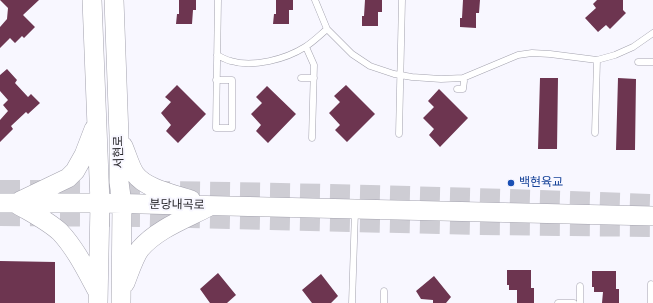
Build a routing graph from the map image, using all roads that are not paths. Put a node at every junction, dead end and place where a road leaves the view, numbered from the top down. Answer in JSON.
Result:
{"nodes":[{"id":1,"x":92,"y":0,"type":"edge"},
{"id":2,"x":114,"y":0,"type":"edge"},
{"id":3,"x":218,"y":0,"type":"edge"},
{"id":4,"x":315,"y":0,"type":"edge"},
{"id":5,"x":402,"y":0,"type":"edge"},
{"id":6,"x":327,"y":29,"type":"junction"},
{"id":7,"x":653,"y":33,"type":"edge"},
{"id":8,"x":306,"y":47,"type":"junction"},
{"id":9,"x":217,"y":54,"type":"junction"},
{"id":10,"x":597,"y":60,"type":"junction"},
{"id":11,"x":638,"y":62,"type":"dead end"},
{"id":12,"x":653,"y":62,"type":"edge"},
{"id":13,"x":401,"y":75,"type":"junction"},
{"id":14,"x":301,"y":78,"type":"dead end"},
{"id":15,"x":314,"y":78,"type":"junction"},
{"id":16,"x":463,"y":78,"type":"junction"},
{"id":17,"x":216,"y":80,"type":"junction"},
{"id":18,"x":457,"y":89,"type":"dead end"},
{"id":19,"x":97,"y":123,"type":"junction"},
{"id":20,"x":595,"y":133,"type":"dead end"},
{"id":21,"x":399,"y":134,"type":"dead end"},
{"id":22,"x":119,"y":136,"type":"junction"},
{"id":23,"x":312,"y":138,"type":"dead end"},
{"id":24,"x":8,"y":203,"type":"edge"},
{"id":25,"x":100,"y":204,"type":"junction"},
{"id":26,"x":122,"y":204,"type":"junction"},
{"id":27,"x":209,"y":206,"type":"junction"},
{"id":28,"x":355,"y":210,"type":"junction"},
{"id":29,"x":649,"y":216,"type":"edge"},
{"id":30,"x":651,"y":284,"type":"dead end"},
{"id":31,"x":580,"y":286,"type":"dead end"},
{"id":32,"x":384,"y":291,"type":"dead end"},
{"id":33,"x":121,"y":297,"type":"edge"},
{"id":34,"x":98,"y":298,"type":"edge"},
{"id":35,"x":352,"y":303,"type":"edge"},
{"id":36,"x":384,"y":303,"type":"edge"},
{"id":37,"x":558,"y":303,"type":"edge"},
{"id":38,"x":574,"y":303,"type":"edge"},
{"id":39,"x":580,"y":303,"type":"edge"},
{"id":40,"x":651,"y":303,"type":"edge"}],
"edges":[{"from":1,"to":19,"type":"main road","name":"서현로"},
{"from":2,"to":22,"type":"main road","name":"서현로"},
{"from":3,"to":9,"type":"lane"},
{"from":4,"to":6,"type":"lane"},
{"from":5,"to":13,"type":"lane"},
{"from":6,"to":8,"type":"lane"},
{"from":6,"to":13,"type":"lane"},
{"from":7,"to":10,"type":"lane"},
{"from":8,"to":9,"type":"lane"},
{"from":8,"to":15,"type":"lane"},
{"from":9,"to":17,"type":"lane"},
{"from":10,"to":16,"type":"lane"},
{"from":10,"to":20,"type":"lane"},
{"from":11,"to":12,"type":"lane"},
{"from":13,"to":16,"type":"lane"},
{"from":13,"to":21,"type":"lane"},
{"from":14,"to":15,"type":"lane"},
{"from":15,"to":23,"type":"lane"},
{"from":16,"to":18,"type":"lane"},
{"from":17,"to":17,"type":"lane"},
{"from":19,"to":24,"type":"main road"},
{"from":19,"to":25,"type":"main road","name":"서현로"},
{"from":22,"to":26,"type":"main road","name":"서현로"},
{"from":22,"to":27,"type":"main road"},
{"from":24,"to":25,"type":"main road","name":"분당내곡로"},
{"from":24,"to":34,"type":"main road"},
{"from":25,"to":26,"type":"main road","name":"분당내곡로"},
{"from":25,"to":34,"type":"main road","name":"서현로"},
{"from":26,"to":27,"type":"main road","name":"분당내곡로"},
{"from":26,"to":33,"type":"main road","name":"서현로"},
{"from":27,"to":28,"type":"main road","name":"분당내곡로"},
{"from":27,"to":33,"type":"main road"},
{"from":28,"to":29,"type":"main road","name":"분당내곡로"},
{"from":28,"to":35,"type":"lane"},
{"from":30,"to":40,"type":"lane"},
{"from":31,"to":39,"type":"lane"},
{"from":32,"to":36,"type":"lane"},
{"from":37,"to":38,"type":"lane"}]}
